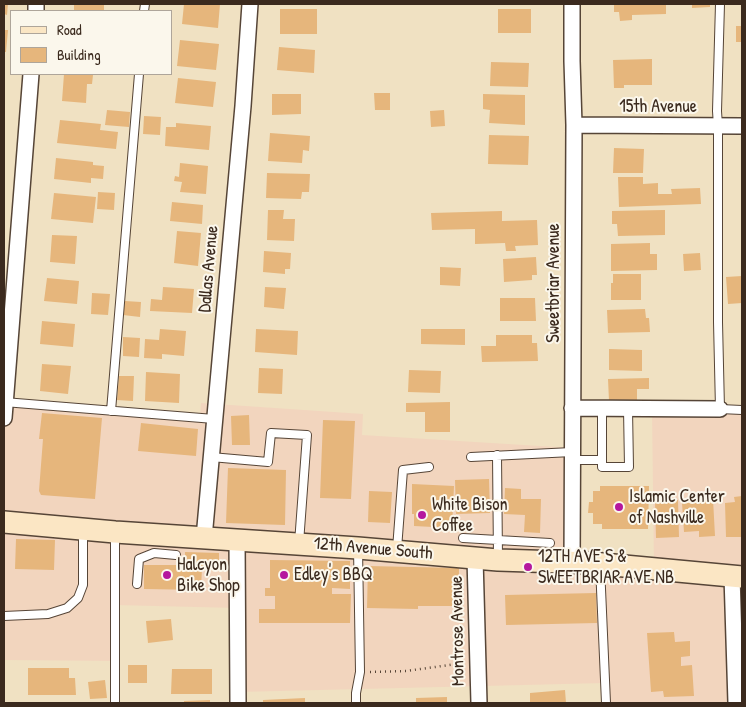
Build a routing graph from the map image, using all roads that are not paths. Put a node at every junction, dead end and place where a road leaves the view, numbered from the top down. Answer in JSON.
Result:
{"nodes":[{"id":1,"x":250,"y":4,"type":"edge"},
{"id":2,"x":572,"y":4,"type":"edge"},
{"id":3,"x":720,"y":4,"type":"edge"},
{"id":4,"x":31,"y":75,"type":"edge"},
{"id":5,"x":139,"y":75,"type":"edge"},
{"id":6,"x":574,"y":125,"type":"junction"},
{"id":7,"x":718,"y":126,"type":"junction"},
{"id":8,"x":742,"y":126,"type":"edge"},
{"id":9,"x":4,"y":402,"type":"edge"},
{"id":10,"x":572,"y":408,"type":"junction"},
{"id":11,"x":602,"y":408,"type":"junction"},
{"id":12,"x":628,"y":409,"type":"junction"},
{"id":13,"x":720,"y":409,"type":"junction"},
{"id":14,"x":742,"y":410,"type":"edge"},
{"id":15,"x":111,"y":411,"type":"junction"},
{"id":16,"x":4,"y":418,"type":"edge"},
{"id":17,"x":214,"y":419,"type":"junction"},
{"id":18,"x":497,"y":455,"type":"junction"},
{"id":19,"x":572,"y":456,"type":"junction"},
{"id":20,"x":211,"y":457,"type":"junction"},
{"id":21,"x":470,"y":457,"type":"dead end"},
{"id":22,"x":602,"y":460,"type":"junction"},
{"id":23,"x":429,"y":467,"type":"dead end"},
{"id":24,"x":4,"y":522,"type":"edge"},
{"id":25,"x":83,"y":529,"type":"junction"},
{"id":26,"x":115,"y":532,"type":"junction"},
{"id":27,"x":204,"y":538,"type":"junction"},
{"id":28,"x":463,"y":538,"type":"dead end"},
{"id":29,"x":237,"y":539,"type":"junction"},
{"id":30,"x":550,"y":543,"type":"dead end"},
{"id":31,"x":155,"y":544,"type":"junction"},
{"id":32,"x":299,"y":544,"type":"junction"},
{"id":33,"x":358,"y":548,"type":"junction"},
{"id":34,"x":498,"y":550,"type":"junction"},
{"id":35,"x":397,"y":551,"type":"junction"},
{"id":36,"x":176,"y":555,"type":"dead end"},
{"id":37,"x":475,"y":558,"type":"junction"},
{"id":38,"x":572,"y":562,"type":"junction"},
{"id":39,"x":600,"y":564,"type":"junction"},
{"id":40,"x":737,"y":577,"type":"edge"},
{"id":41,"x":137,"y":584,"type":"dead end"},
{"id":42,"x":4,"y":616,"type":"edge"},
{"id":43,"x":738,"y":640,"type":"edge"},
{"id":44,"x":115,"y":703,"type":"edge"},
{"id":45,"x":238,"y":703,"type":"edge"},
{"id":46,"x":356,"y":703,"type":"edge"},
{"id":47,"x":479,"y":703,"type":"edge"},
{"id":48,"x":606,"y":703,"type":"edge"},
{"id":49,"x":736,"y":703,"type":"edge"}],
"edges":[{"from":1,"to":17,"type":"street","name":"Dallas Avenue"},
{"from":2,"to":6,"type":"street","name":"Sweetbriar Avenue"},
{"from":3,"to":7,"type":"lane"},
{"from":4,"to":9,"type":"street"},
{"from":5,"to":15,"type":"lane"},
{"from":6,"to":7,"type":"street","name":"15th Avenue"},
{"from":6,"to":10,"type":"street","name":"Sweetbriar Avenue"},
{"from":7,"to":8,"type":"street","name":"15th Avenue"},
{"from":7,"to":13,"type":"lane"},
{"from":9,"to":15,"type":"lane"},
{"from":9,"to":16,"type":"street"},
{"from":10,"to":11,"type":"street"},
{"from":10,"to":19,"type":"street","name":"Sweetbriar Avenue"},
{"from":11,"to":12,"type":"street"},
{"from":11,"to":22,"type":"lane"},
{"from":12,"to":13,"type":"street"},
{"from":12,"to":22,"type":"lane"},
{"from":13,"to":14,"type":"lane"},
{"from":15,"to":17,"type":"lane"},
{"from":17,"to":20,"type":"street","name":"Dallas Avenue"},
{"from":18,"to":19,"type":"lane"},
{"from":18,"to":21,"type":"lane"},
{"from":18,"to":34,"type":"lane"},
{"from":19,"to":22,"type":"lane"},
{"from":19,"to":38,"type":"street","name":"Sweetbriar Avenue"},
{"from":20,"to":27,"type":"street","name":"Dallas Avenue"},
{"from":20,"to":32,"type":"lane"},
{"from":23,"to":35,"type":"lane"},
{"from":24,"to":25,"type":"main road","name":"12th Avenue South"},
{"from":25,"to":26,"type":"main road","name":"12th Avenue South"},
{"from":25,"to":42,"type":"lane"},
{"from":26,"to":31,"type":"main road","name":"12th Avenue South"},
{"from":26,"to":44,"type":"lane"},
{"from":27,"to":29,"type":"main road","name":"12th Avenue South"},
{"from":27,"to":31,"type":"main road","name":"12th Avenue South"},
{"from":28,"to":34,"type":"lane"},
{"from":29,"to":32,"type":"main road","name":"12th Avenue South"},
{"from":29,"to":45,"type":"street"},
{"from":30,"to":34,"type":"lane"},
{"from":31,"to":36,"type":"lane"},
{"from":31,"to":41,"type":"lane"},
{"from":32,"to":33,"type":"main road","name":"12th Avenue South"},
{"from":33,"to":35,"type":"main road","name":"12th Avenue South"},
{"from":33,"to":46,"type":"lane"},
{"from":34,"to":37,"type":"main road","name":"12th Avenue South"},
{"from":34,"to":38,"type":"main road","name":"12th Avenue South"},
{"from":35,"to":37,"type":"main road","name":"12th Avenue South"},
{"from":37,"to":47,"type":"street","name":"Montrose Avenue"},
{"from":38,"to":39,"type":"main road","name":"12th Avenue South"},
{"from":39,"to":40,"type":"main road","name":"12th Avenue South"},
{"from":39,"to":48,"type":"lane"},
{"from":40,"to":43,"type":"street"},
{"from":43,"to":49,"type":"street"}]}
